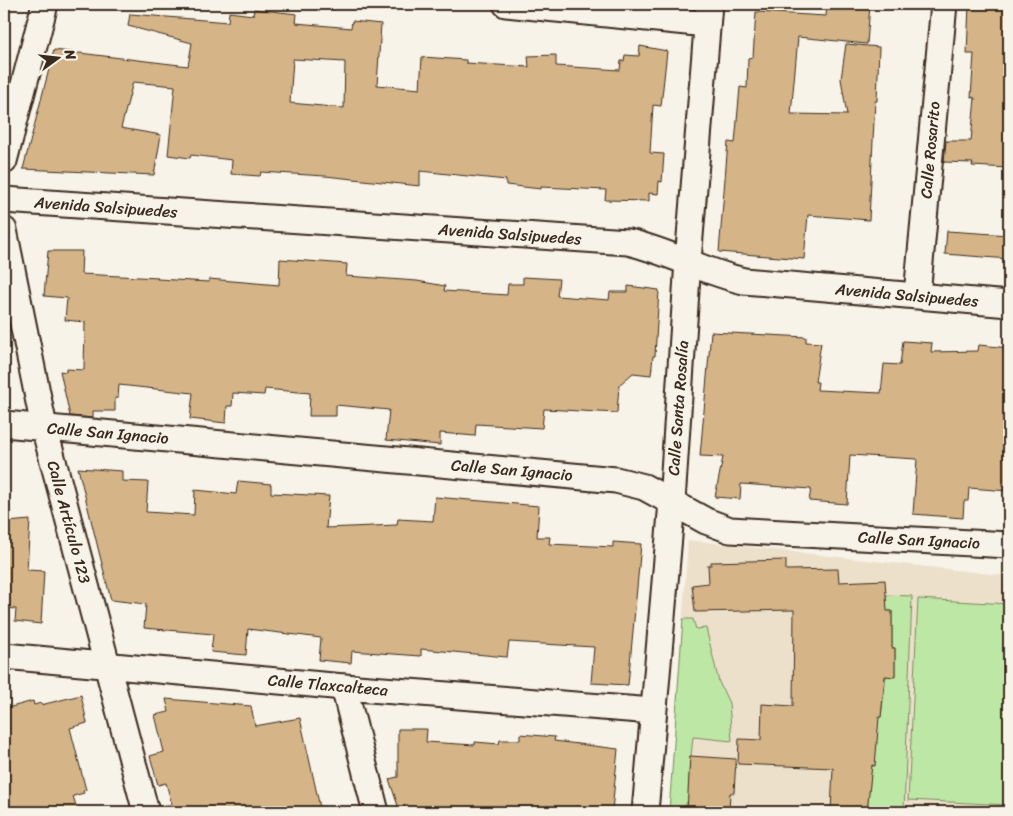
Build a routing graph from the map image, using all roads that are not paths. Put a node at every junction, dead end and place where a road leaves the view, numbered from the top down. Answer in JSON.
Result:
{"nodes":[{"id":1,"x":45,"y":4,"type":"edge"},
{"id":2,"x":506,"y":4,"type":"edge"},
{"id":3,"x":944,"y":4,"type":"edge"},
{"id":4,"x":708,"y":14,"type":"edge"},
{"id":5,"x":4,"y":161,"type":"edge"},
{"id":6,"x":4,"y":200,"type":"edge"},
{"id":7,"x":4,"y":230,"type":"edge"},
{"id":8,"x":688,"y":261,"type":"junction"},
{"id":9,"x":917,"y":295,"type":"junction"},
{"id":10,"x":1009,"y":304,"type":"edge"},
{"id":11,"x":4,"y":424,"type":"edge"},
{"id":12,"x":44,"y":427,"type":"junction"},
{"id":13,"x":672,"y":502,"type":"junction"},
{"id":14,"x":1009,"y":545,"type":"edge"},
{"id":15,"x":4,"y":656,"type":"edge"},
{"id":16,"x":107,"y":666,"type":"junction"},
{"id":17,"x":344,"y":687,"type":"junction"},
{"id":18,"x":653,"y":711,"type":"junction"},
{"id":19,"x":146,"y":812,"type":"edge"},
{"id":20,"x":376,"y":812,"type":"edge"},
{"id":21,"x":646,"y":812,"type":"edge"}],
"edges":[{"from":1,"to":5,"type":"street"},
{"from":2,"to":4,"type":"street"},
{"from":3,"to":9,"type":"street","name":"Calle Rosarito"},
{"from":4,"to":8,"type":"street","name":"Calle Santa Rosalía"},
{"from":6,"to":8,"type":"street","name":"Avenida Salsipuedes"},
{"from":7,"to":12,"type":"street","name":"Calle Artículo 123"},
{"from":8,"to":9,"type":"street","name":"Avenida Salsipuedes"},
{"from":8,"to":13,"type":"street","name":"Calle Santa Rosalía"},
{"from":9,"to":10,"type":"street","name":"Avenida Salsipuedes"},
{"from":11,"to":12,"type":"street","name":"Calle San Ignacio"},
{"from":12,"to":13,"type":"street","name":"Calle San Ignacio"},
{"from":12,"to":16,"type":"street","name":"Calle Artículo 123"},
{"from":13,"to":14,"type":"street","name":"Calle San Ignacio"},
{"from":13,"to":18,"type":"street","name":"Calle Santa Rosalía"},
{"from":15,"to":16,"type":"street","name":"Calle Tlaxcalteca"},
{"from":16,"to":17,"type":"street","name":"Calle Tlaxcalteca"},
{"from":16,"to":19,"type":"street","name":"Calle Artículo 123"},
{"from":17,"to":18,"type":"street","name":"Calle Tlaxcalteca"},
{"from":17,"to":20,"type":"street"},
{"from":18,"to":21,"type":"street","name":"Calle Santa Rosalía"}]}
